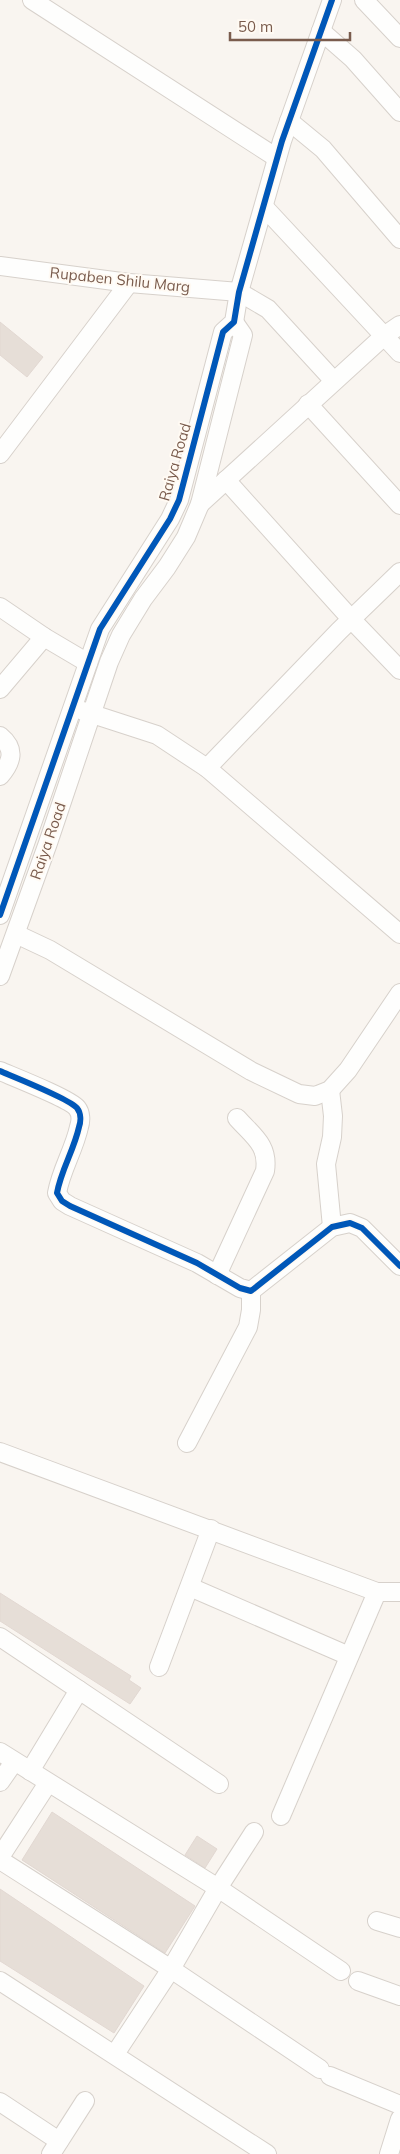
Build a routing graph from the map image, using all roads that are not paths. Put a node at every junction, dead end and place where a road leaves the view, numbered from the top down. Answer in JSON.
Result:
{"nodes":[{"id":1,"x":32,"y":0,"type":"edge"},
{"id":2,"x":332,"y":0,"type":"edge"},
{"id":3,"x":364,"y":0,"type":"edge"},
{"id":4,"x":321,"y":31,"type":"junction"},
{"id":5,"x":400,"y":38,"type":"edge"},
{"id":6,"x":400,"y":112,"type":"edge"},
{"id":7,"x":289,"y":121,"type":"junction"},
{"id":8,"x":277,"y":158,"type":"junction"},
{"id":9,"x":264,"y":207,"type":"junction"},
{"id":10,"x":400,"y":239,"type":"edge"},
{"id":11,"x":0,"y":266,"type":"edge"},
{"id":12,"x":129,"y":283,"type":"junction"},
{"id":13,"x":240,"y":292,"type":"junction"},
{"id":14,"x":234,"y":322,"type":"junction"},
{"id":15,"x":400,"y":325,"type":"edge"},
{"id":16,"x":384,"y":336,"type":"junction"},
{"id":17,"x":400,"y":353,"type":"edge"},
{"id":18,"x":334,"y":381,"type":"junction"},
{"id":19,"x":308,"y":404,"type":"junction"},
{"id":20,"x":0,"y":454,"type":"edge"},
{"id":21,"x":226,"y":480,"type":"junction"},
{"id":22,"x":200,"y":504,"type":"junction"},
{"id":23,"x":400,"y":505,"type":"edge"},
{"id":24,"x":400,"y":572,"type":"edge"},
{"id":25,"x":0,"y":607,"type":"edge"},
{"id":26,"x":352,"y":620,"type":"junction"},
{"id":27,"x":44,"y":637,"type":"junction"},
{"id":28,"x":88,"y":663,"type":"junction"},
{"id":29,"x":400,"y":670,"type":"edge"},
{"id":30,"x":0,"y":689,"type":"edge"},
{"id":31,"x":73,"y":708,"type":"junction"},
{"id":32,"x":92,"y":714,"type":"junction"},
{"id":33,"x":0,"y":736,"type":"edge"},
{"id":34,"x":207,"y":768,"type":"junction"},
{"id":35,"x":0,"y":776,"type":"edge"},
{"id":36,"x":0,"y":915,"type":"edge"},
{"id":37,"x":16,"y":934,"type":"junction"},
{"id":38,"x":400,"y":934,"type":"edge"},
{"id":39,"x":0,"y":976,"type":"edge"},
{"id":40,"x":400,"y":993,"type":"edge"},
{"id":41,"x":0,"y":1071,"type":"edge"},
{"id":42,"x":330,"y":1090,"type":"junction"},
{"id":43,"x":237,"y":1118,"type":"dead end"},
{"id":44,"x":332,"y":1226,"type":"junction"},
{"id":45,"x":400,"y":1266,"type":"edge"},
{"id":46,"x":217,"y":1275,"type":"junction"},
{"id":47,"x":251,"y":1291,"type":"junction"},
{"id":48,"x":187,"y":1443,"type":"dead end"},
{"id":49,"x":0,"y":1452,"type":"edge"},
{"id":50,"x":211,"y":1529,"type":"junction"},
{"id":51,"x":190,"y":1587,"type":"junction"},
{"id":52,"x":377,"y":1592,"type":"junction"},
{"id":53,"x":400,"y":1592,"type":"edge"},
{"id":54,"x":0,"y":1637,"type":"edge"},
{"id":55,"x":349,"y":1656,"type":"junction"},
{"id":56,"x":160,"y":1667,"type":"dead end"},
{"id":57,"x":80,"y":1690,"type":"junction"},
{"id":58,"x":7,"y":1757,"type":"edge"},
{"id":59,"x":30,"y":1771,"type":"junction"},
{"id":60,"x":0,"y":1782,"type":"edge"},
{"id":61,"x":48,"y":1782,"type":"junction"},
{"id":62,"x":219,"y":1784,"type":"dead end"},
{"id":63,"x":281,"y":1816,"type":"dead end"},
{"id":64,"x":254,"y":1832,"type":"dead end"},
{"id":65,"x":0,"y":1859,"type":"edge"},
{"id":66,"x":218,"y":1888,"type":"junction"},
{"id":67,"x":377,"y":1921,"type":"dead end"},
{"id":68,"x":400,"y":1928,"type":"edge"},
{"id":69,"x":171,"y":1969,"type":"junction"},
{"id":70,"x":341,"y":1971,"type":"dead end"},
{"id":71,"x":0,"y":1981,"type":"edge"},
{"id":72,"x":358,"y":1981,"type":"dead end"},
{"id":73,"x":400,"y":1996,"type":"edge"},
{"id":74,"x":115,"y":2054,"type":"junction"},
{"id":75,"x":85,"y":2101,"type":"dead end"},
{"id":76,"x":0,"y":2102,"type":"edge"},
{"id":77,"x":400,"y":2105,"type":"edge"},
{"id":78,"x":400,"y":2118,"type":"edge"},
{"id":79,"x":55,"y":2147,"type":"edge"},
{"id":80,"x":267,"y":2154,"type":"edge"},
{"id":81,"x":389,"y":2154,"type":"edge"}],
"edges":[{"from":1,"to":8,"type":"street"},
{"from":2,"to":4,"type":"street","name":"Raiya Road"},
{"from":3,"to":5,"type":"street"},
{"from":4,"to":6,"type":"street"},
{"from":4,"to":7,"type":"street","name":"Raiya Road"},
{"from":7,"to":8,"type":"street","name":"Raiya Road"},
{"from":7,"to":10,"type":"street"},
{"from":8,"to":9,"type":"street","name":"Raiya Road"},
{"from":9,"to":13,"type":"street","name":"Raiya Road"},
{"from":9,"to":16,"type":"street"},
{"from":11,"to":12,"type":"street","name":"Rupaben Shilu Marg"},
{"from":12,"to":13,"type":"street","name":"Rupaben Shilu Marg"},
{"from":12,"to":20,"type":"street"},
{"from":13,"to":14,"type":"street","name":"Raiya Road"},
{"from":13,"to":18,"type":"street"},
{"from":14,"to":22,"type":"street","name":"Raiya Road"},
{"from":14,"to":28,"type":"street","name":"Raiya Road"},
{"from":15,"to":16,"type":"street"},
{"from":16,"to":17,"type":"street"},
{"from":16,"to":18,"type":"street"},
{"from":18,"to":19,"type":"street"},
{"from":19,"to":21,"type":"street"},
{"from":19,"to":23,"type":"street"},
{"from":21,"to":22,"type":"street"},
{"from":21,"to":26,"type":"street"},
{"from":22,"to":32,"type":"street","name":"Raiya Road"},
{"from":24,"to":26,"type":"street"},
{"from":25,"to":27,"type":"street"},
{"from":26,"to":29,"type":"street"},
{"from":26,"to":34,"type":"street"},
{"from":27,"to":28,"type":"street"},
{"from":27,"to":30,"type":"street"},
{"from":28,"to":31,"type":"street","name":"Raiya Road"},
{"from":31,"to":32,"type":"street"},
{"from":31,"to":36,"type":"street","name":"Raiya Road"},
{"from":32,"to":34,"type":"street"},
{"from":32,"to":37,"type":"street","name":"Raiya Road"},
{"from":33,"to":35,"type":"street"},
{"from":34,"to":38,"type":"street"},
{"from":37,"to":39,"type":"street","name":"Raiya Road"},
{"from":37,"to":42,"type":"street"},
{"from":40,"to":42,"type":"street"},
{"from":41,"to":46,"type":"street"},
{"from":42,"to":44,"type":"street"},
{"from":43,"to":46,"type":"street"},
{"from":44,"to":45,"type":"street"},
{"from":44,"to":47,"type":"street"},
{"from":46,"to":47,"type":"street"},
{"from":47,"to":48,"type":"street"},
{"from":49,"to":50,"type":"street"},
{"from":50,"to":51,"type":"street"},
{"from":50,"to":52,"type":"street"},
{"from":51,"to":55,"type":"street"},
{"from":51,"to":56,"type":"street"},
{"from":52,"to":53,"type":"street"},
{"from":52,"to":55,"type":"street"},
{"from":54,"to":57,"type":"street"},
{"from":55,"to":63,"type":"street"},
{"from":57,"to":59,"type":"street"},
{"from":57,"to":62,"type":"street"},
{"from":58,"to":59,"type":"street"},
{"from":58,"to":60,"type":"street"},
{"from":59,"to":61,"type":"street"},
{"from":61,"to":65,"type":"street"},
{"from":61,"to":66,"type":"street"},
{"from":64,"to":66,"type":"street"},
{"from":65,"to":69,"type":"street"},
{"from":66,"to":69,"type":"street"},
{"from":66,"to":70,"type":"street"},
{"from":67,"to":68,"type":"street"},
{"from":69,"to":74,"type":"street"},
{"from":69,"to":77,"type":"street"},
{"from":71,"to":74,"type":"street"},
{"from":72,"to":73,"type":"street"},
{"from":74,"to":80,"type":"street"},
{"from":75,"to":79,"type":"street"},
{"from":76,"to":79,"type":"street"},
{"from":78,"to":81,"type":"street"}]}
